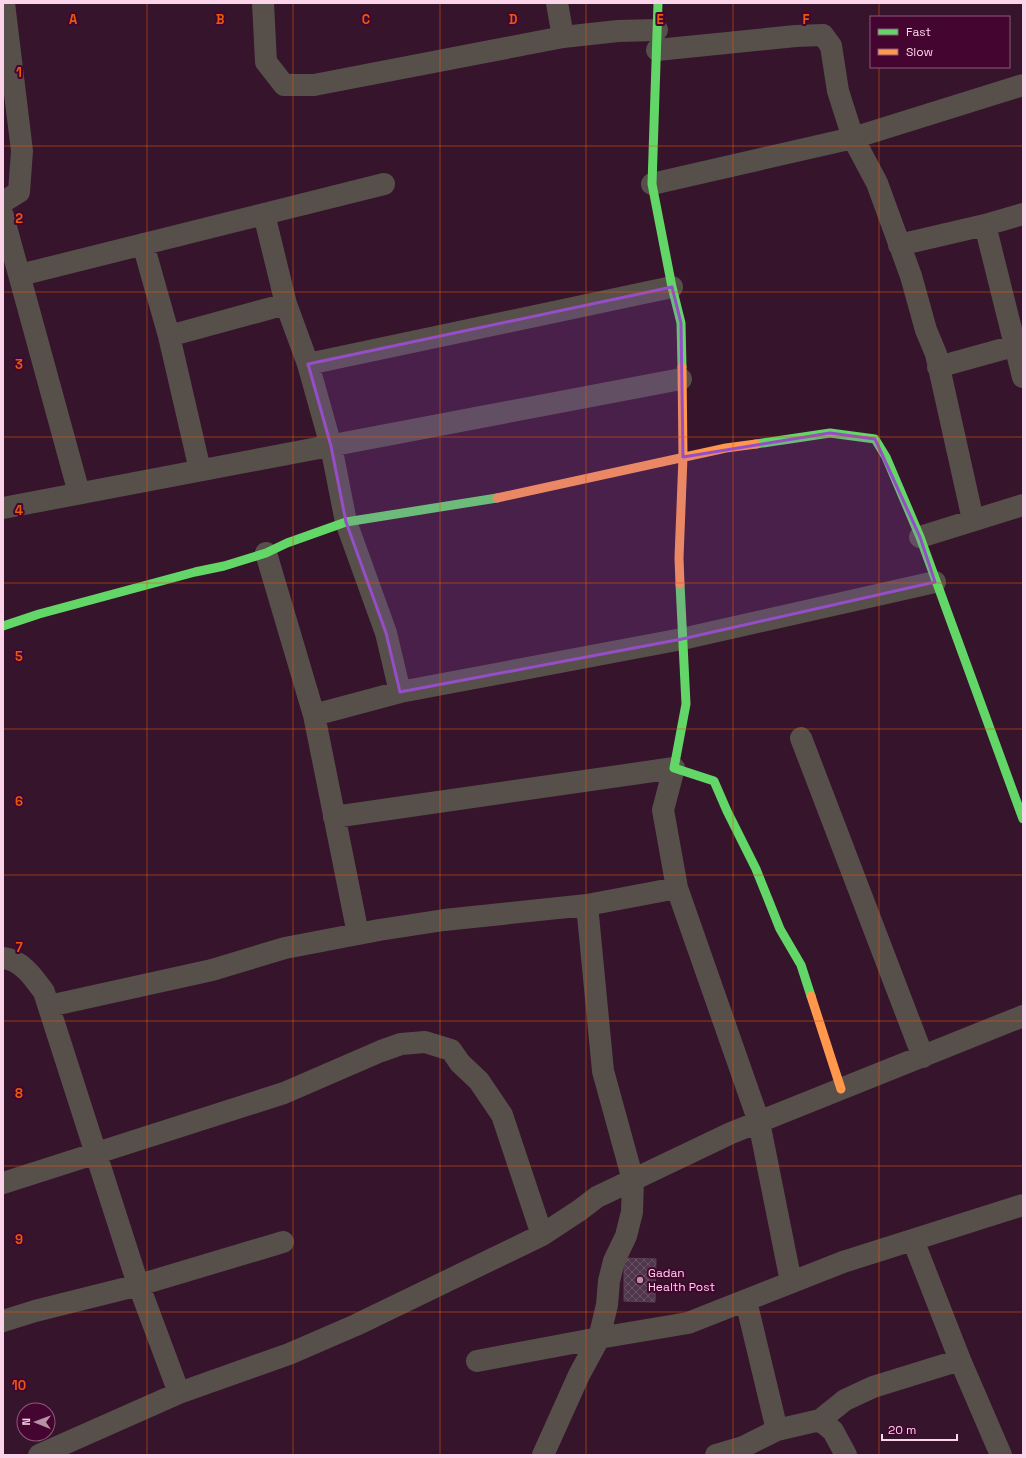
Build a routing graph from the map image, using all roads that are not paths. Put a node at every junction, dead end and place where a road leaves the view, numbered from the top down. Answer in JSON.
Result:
{"nodes":[{"id":1,"x":4,"y":3,"type":"edge"},
{"id":2,"x":263,"y":3,"type":"edge"},
{"id":3,"x":557,"y":3,"type":"edge"},
{"id":4,"x":658,"y":3,"type":"edge"},
{"id":5,"x":563,"y":37,"type":"junction"},
{"id":6,"x":657,"y":40,"type":"junction"},
{"id":7,"x":1023,"y":85,"type":"edge"},
{"id":8,"x":853,"y":138,"type":"junction"},
{"id":9,"x":384,"y":184,"type":"dead end"},
{"id":10,"x":652,"y":184,"type":"junction"},
{"id":11,"x":3,"y":202,"type":"edge"},
{"id":12,"x":264,"y":214,"type":"junction"},
{"id":13,"x":1023,"y":214,"type":"edge"},
{"id":14,"x":3,"y":216,"type":"edge"},
{"id":15,"x":985,"y":225,"type":"junction"},
{"id":16,"x":143,"y":244,"type":"junction"},
{"id":17,"x":899,"y":245,"type":"junction"},
{"id":18,"x":20,"y":275,"type":"junction"},
{"id":19,"x":672,"y":287,"type":"junction"},
{"id":20,"x":286,"y":304,"type":"junction"},
{"id":21,"x":1016,"y":334,"type":"edge"},
{"id":22,"x":169,"y":336,"type":"junction"},
{"id":23,"x":308,"y":364,"type":"junction"},
{"id":24,"x":938,"y":367,"type":"junction"},
{"id":25,"x":1023,"y":377,"type":"edge"},
{"id":26,"x":681,"y":379,"type":"junction"},
{"id":27,"x":331,"y":446,"type":"junction"},
{"id":28,"x":683,"y":457,"type":"junction"},
{"id":29,"x":200,"y":470,"type":"junction"},
{"id":30,"x":79,"y":493,"type":"junction"},
{"id":31,"x":1023,"y":505,"type":"edge"},
{"id":32,"x":3,"y":508,"type":"edge"},
{"id":33,"x":973,"y":520,"type":"junction"},
{"id":34,"x":346,"y":522,"type":"junction"},
{"id":35,"x":920,"y":536,"type":"junction"},
{"id":36,"x":266,"y":553,"type":"junction"},
{"id":37,"x":936,"y":582,"type":"junction"},
{"id":38,"x":3,"y":626,"type":"edge"},
{"id":39,"x":682,"y":639,"type":"junction"},
{"id":40,"x":400,"y":692,"type":"junction"},
{"id":41,"x":314,"y":715,"type":"junction"},
{"id":42,"x":801,"y":738,"type":"dead end"},
{"id":43,"x":674,"y":768,"type":"junction"},
{"id":44,"x":334,"y":817,"type":"junction"},
{"id":45,"x":1023,"y":819,"type":"edge"},
{"id":46,"x":677,"y":888,"type":"junction"},
{"id":47,"x":587,"y":905,"type":"junction"},
{"id":48,"x":358,"y":934,"type":"junction"},
{"id":49,"x":3,"y":958,"type":"edge"},
{"id":50,"x":49,"y":1006,"type":"junction"},
{"id":51,"x":1023,"y":1016,"type":"edge"},
{"id":52,"x":923,"y":1057,"type":"junction"},
{"id":53,"x":841,"y":1089,"type":"junction"},
{"id":54,"x":759,"y":1122,"type":"junction"},
{"id":55,"x":96,"y":1154,"type":"junction"},
{"id":56,"x":633,"y":1180,"type":"junction"},
{"id":57,"x":3,"y":1183,"type":"edge"},
{"id":58,"x":1023,"y":1206,"type":"edge"},
{"id":59,"x":542,"y":1235,"type":"junction"},
{"id":60,"x":913,"y":1240,"type":"junction"},
{"id":61,"x":283,"y":1242,"type":"dead end"},
{"id":62,"x":791,"y":1282,"type":"junction"},
{"id":63,"x":139,"y":1285,"type":"junction"},
{"id":64,"x":746,"y":1301,"type":"junction"},
{"id":65,"x":3,"y":1321,"type":"edge"},
{"id":66,"x":599,"y":1338,"type":"junction"},
{"id":67,"x":960,"y":1360,"type":"junction"},
{"id":68,"x":477,"y":1361,"type":"dead end"},
{"id":69,"x":179,"y":1393,"type":"junction"},
{"id":70,"x":820,"y":1420,"type":"junction"},
{"id":71,"x":777,"y":1430,"type":"junction"},
{"id":72,"x":743,"y":1451,"type":"edge"},
{"id":73,"x":40,"y":1455,"type":"edge"},
{"id":74,"x":543,"y":1455,"type":"edge"},
{"id":75,"x":716,"y":1455,"type":"edge"},
{"id":76,"x":846,"y":1455,"type":"edge"},
{"id":77,"x":1001,"y":1455,"type":"edge"}],
"edges":[{"from":1,"to":11,"type":"street"},
{"from":2,"to":5,"type":"street"},
{"from":3,"to":5,"type":"street"},
{"from":4,"to":6,"type":"street"},
{"from":5,"to":6,"type":"street"},
{"from":6,"to":8,"type":"street"},
{"from":6,"to":10,"type":"street"},
{"from":7,"to":8,"type":"street"},
{"from":8,"to":10,"type":"street"},
{"from":8,"to":17,"type":"street"},
{"from":9,"to":12,"type":"street"},
{"from":10,"to":19,"type":"street"},
{"from":12,"to":16,"type":"street"},
{"from":12,"to":20,"type":"street"},
{"from":13,"to":15,"type":"street"},
{"from":14,"to":18,"type":"street"},
{"from":15,"to":17,"type":"street"},
{"from":15,"to":21,"type":"street"},
{"from":16,"to":18,"type":"street"},
{"from":16,"to":22,"type":"street"},
{"from":17,"to":24,"type":"street"},
{"from":18,"to":30,"type":"street"},
{"from":19,"to":23,"type":"street"},
{"from":19,"to":26,"type":"street"},
{"from":20,"to":22,"type":"street"},
{"from":20,"to":23,"type":"street"},
{"from":21,"to":24,"type":"street"},
{"from":21,"to":25,"type":"street"},
{"from":22,"to":29,"type":"street"},
{"from":23,"to":27,"type":"street"},
{"from":24,"to":33,"type":"street"},
{"from":26,"to":27,"type":"street"},
{"from":26,"to":28,"type":"street"},
{"from":27,"to":29,"type":"street"},
{"from":27,"to":34,"type":"street"},
{"from":28,"to":34,"type":"street"},
{"from":28,"to":35,"type":"street"},
{"from":28,"to":39,"type":"street"},
{"from":29,"to":30,"type":"street"},
{"from":30,"to":32,"type":"street"},
{"from":31,"to":33,"type":"street"},
{"from":33,"to":35,"type":"street"},
{"from":34,"to":36,"type":"street"},
{"from":34,"to":40,"type":"street"},
{"from":35,"to":37,"type":"street"},
{"from":36,"to":38,"type":"street"},
{"from":36,"to":41,"type":"street"},
{"from":37,"to":39,"type":"street"},
{"from":37,"to":45,"type":"street"},
{"from":39,"to":40,"type":"street"},
{"from":39,"to":43,"type":"street"},
{"from":40,"to":41,"type":"street"},
{"from":41,"to":44,"type":"street"},
{"from":42,"to":52,"type":"street"},
{"from":43,"to":44,"type":"street"},
{"from":43,"to":46,"type":"street"},
{"from":43,"to":53,"type":"street"},
{"from":44,"to":48,"type":"street"},
{"from":46,"to":47,"type":"street"},
{"from":46,"to":54,"type":"street"},
{"from":47,"to":48,"type":"street"},
{"from":47,"to":56,"type":"street"},
{"from":48,"to":50,"type":"street"},
{"from":49,"to":50,"type":"street"},
{"from":50,"to":55,"type":"street"},
{"from":51,"to":52,"type":"street"},
{"from":52,"to":53,"type":"street"},
{"from":53,"to":54,"type":"street"},
{"from":54,"to":56,"type":"street"},
{"from":54,"to":62,"type":"street"},
{"from":55,"to":57,"type":"street"},
{"from":55,"to":59,"type":"street"},
{"from":55,"to":63,"type":"street"},
{"from":56,"to":59,"type":"street"},
{"from":56,"to":66,"type":"street"},
{"from":58,"to":60,"type":"street"},
{"from":59,"to":69,"type":"street"},
{"from":60,"to":62,"type":"street"},
{"from":60,"to":67,"type":"street"},
{"from":61,"to":63,"type":"street"},
{"from":62,"to":64,"type":"street"},
{"from":63,"to":65,"type":"street"},
{"from":63,"to":69,"type":"street"},
{"from":64,"to":66,"type":"street"},
{"from":64,"to":71,"type":"street"},
{"from":66,"to":68,"type":"street"},
{"from":66,"to":74,"type":"street"},
{"from":67,"to":70,"type":"street"},
{"from":67,"to":77,"type":"street"},
{"from":69,"to":73,"type":"street"},
{"from":70,"to":71,"type":"street"},
{"from":70,"to":76,"type":"street"},
{"from":71,"to":72,"type":"street"},
{"from":72,"to":75,"type":"street"}]}
